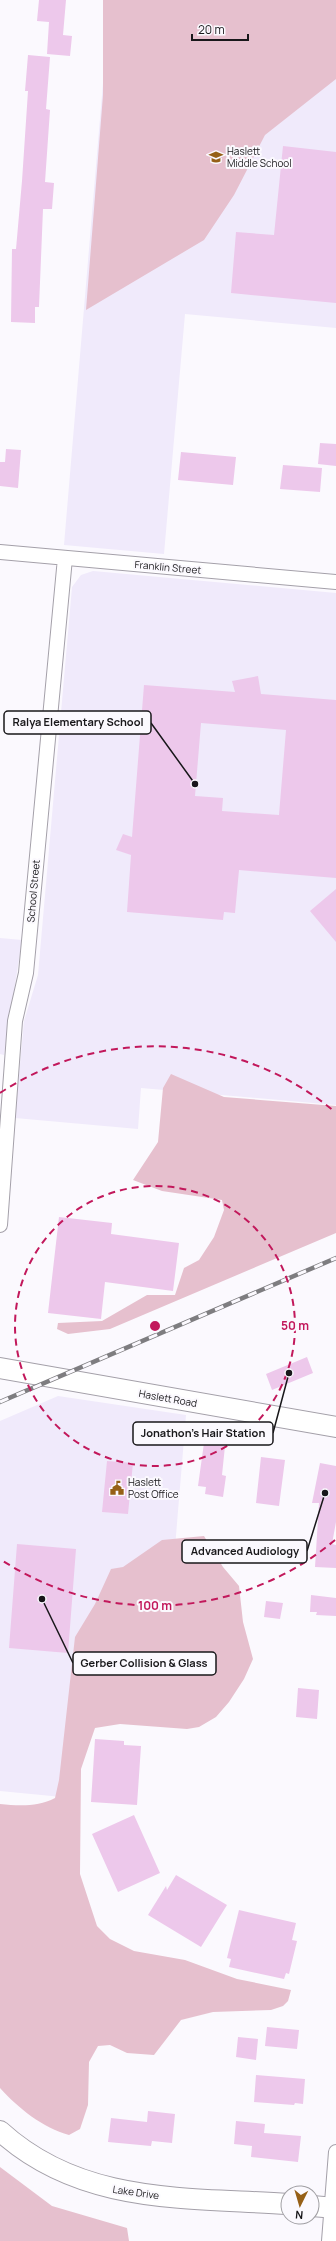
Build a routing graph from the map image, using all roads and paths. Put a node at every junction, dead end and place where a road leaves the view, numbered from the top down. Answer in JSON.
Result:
{"nodes":[{"id":1,"x":0,"y":552,"type":"edge"},
{"id":2,"x":65,"y":558,"type":"junction"},
{"id":3,"x":336,"y":582,"type":"edge"},
{"id":4,"x":0,"y":1225,"type":"edge"},
{"id":5,"x":0,"y":1368,"type":"edge"},
{"id":6,"x":336,"y":1427,"type":"edge"},
{"id":7,"x":0,"y":2131,"type":"edge"},
{"id":8,"x":336,"y":2152,"type":"edge"},
{"id":9,"x":280,"y":2203,"type":"edge"},
{"id":10,"x":320,"y":2206,"type":"edge"},
{"id":11,"x":334,"y":2207,"type":"edge"},
{"id":12,"x":329,"y":2241,"type":"edge"}],
"edges":[{"from":1,"to":2,"type":"street","name":"Franklin Street"},
{"from":2,"to":3,"type":"street","name":"Franklin Street"},
{"from":2,"to":4,"type":"street","name":"School Street"},
{"from":5,"to":6,"type":"street","name":"Haslett Road"},
{"from":7,"to":9,"type":"street","name":"Lake Drive"},
{"from":8,"to":11,"type":"street"},
{"from":10,"to":11,"type":"street"},
{"from":11,"to":12,"type":"street"}]}
